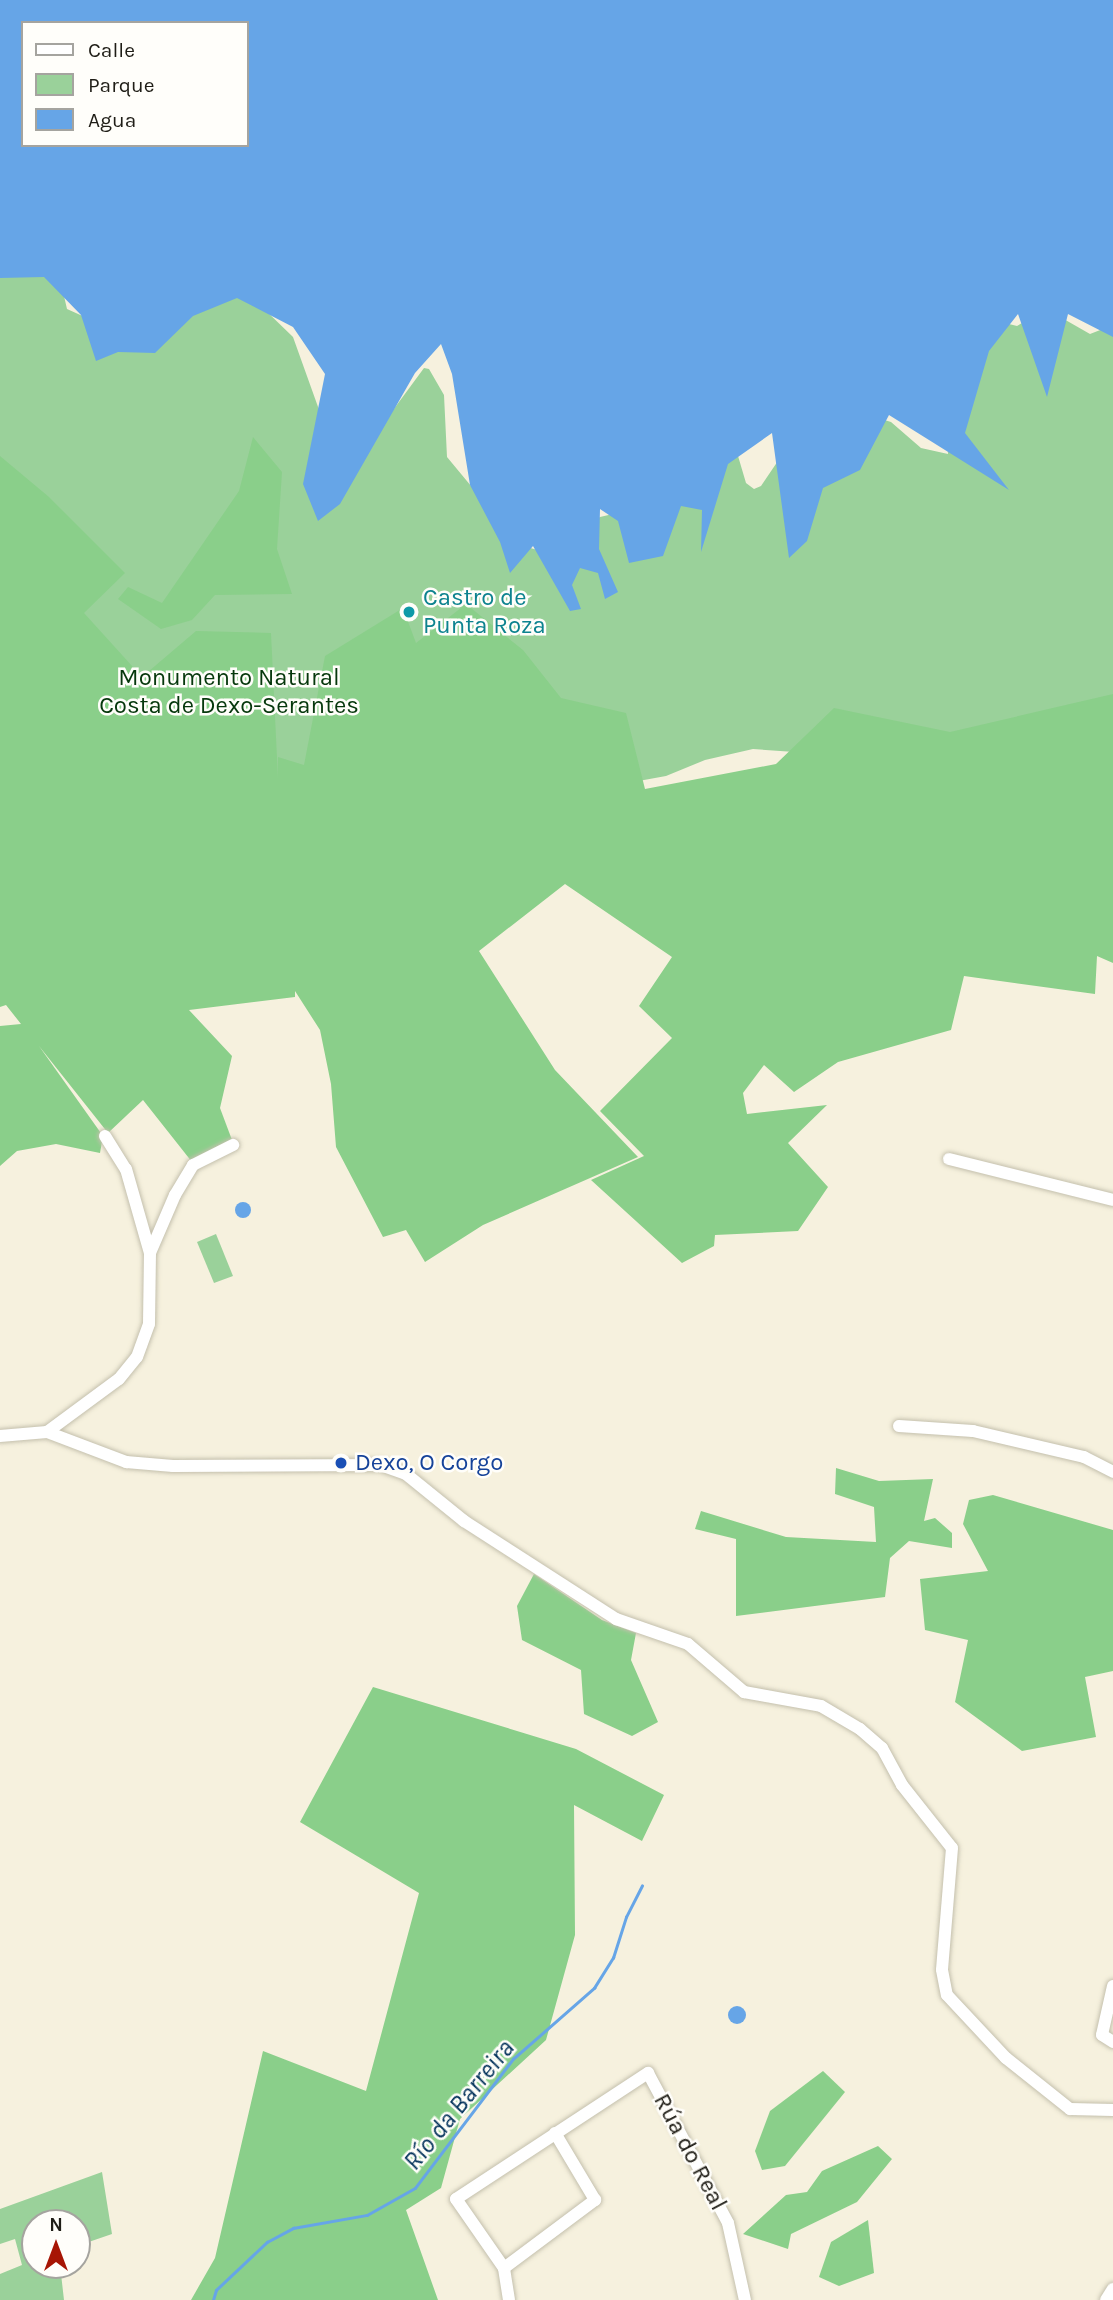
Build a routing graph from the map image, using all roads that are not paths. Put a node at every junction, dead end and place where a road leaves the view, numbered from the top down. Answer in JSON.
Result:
{"nodes":[{"id":1,"x":105,"y":1136,"type":"dead end"},
{"id":2,"x":233,"y":1145,"type":"dead end"},
{"id":3,"x":949,"y":1159,"type":"dead end"},
{"id":4,"x":1113,"y":1200,"type":"edge"},
{"id":5,"x":150,"y":1253,"type":"junction"},
{"id":6,"x":899,"y":1426,"type":"dead end"},
{"id":7,"x":47,"y":1432,"type":"junction"},
{"id":8,"x":0,"y":1436,"type":"edge"},
{"id":9,"x":1113,"y":1472,"type":"edge"},
{"id":10,"x":1113,"y":1986,"type":"edge"},
{"id":11,"x":1113,"y":2042,"type":"edge"},
{"id":12,"x":1113,"y":2110,"type":"edge"},
{"id":13,"x":555,"y":2133,"type":"junction"},
{"id":14,"x":504,"y":2268,"type":"junction"},
{"id":15,"x":1113,"y":2289,"type":"edge"},
{"id":16,"x":509,"y":2300,"type":"edge"},
{"id":17,"x":745,"y":2300,"type":"edge"},
{"id":18,"x":1106,"y":2300,"type":"edge"}],
"edges":[{"from":1,"to":5,"type":"street"},
{"from":2,"to":5,"type":"street"},
{"from":3,"to":4,"type":"street"},
{"from":5,"to":7,"type":"street"},
{"from":6,"to":9,"type":"street"},
{"from":7,"to":8,"type":"street"},
{"from":7,"to":12,"type":"street"},
{"from":10,"to":11,"type":"street"},
{"from":13,"to":14,"type":"street"},
{"from":13,"to":14,"type":"street","name":"Rúa do Real"},
{"from":13,"to":17,"type":"street","name":"Rúa do Real"},
{"from":14,"to":16,"type":"street"},
{"from":15,"to":18,"type":"street"}]}
